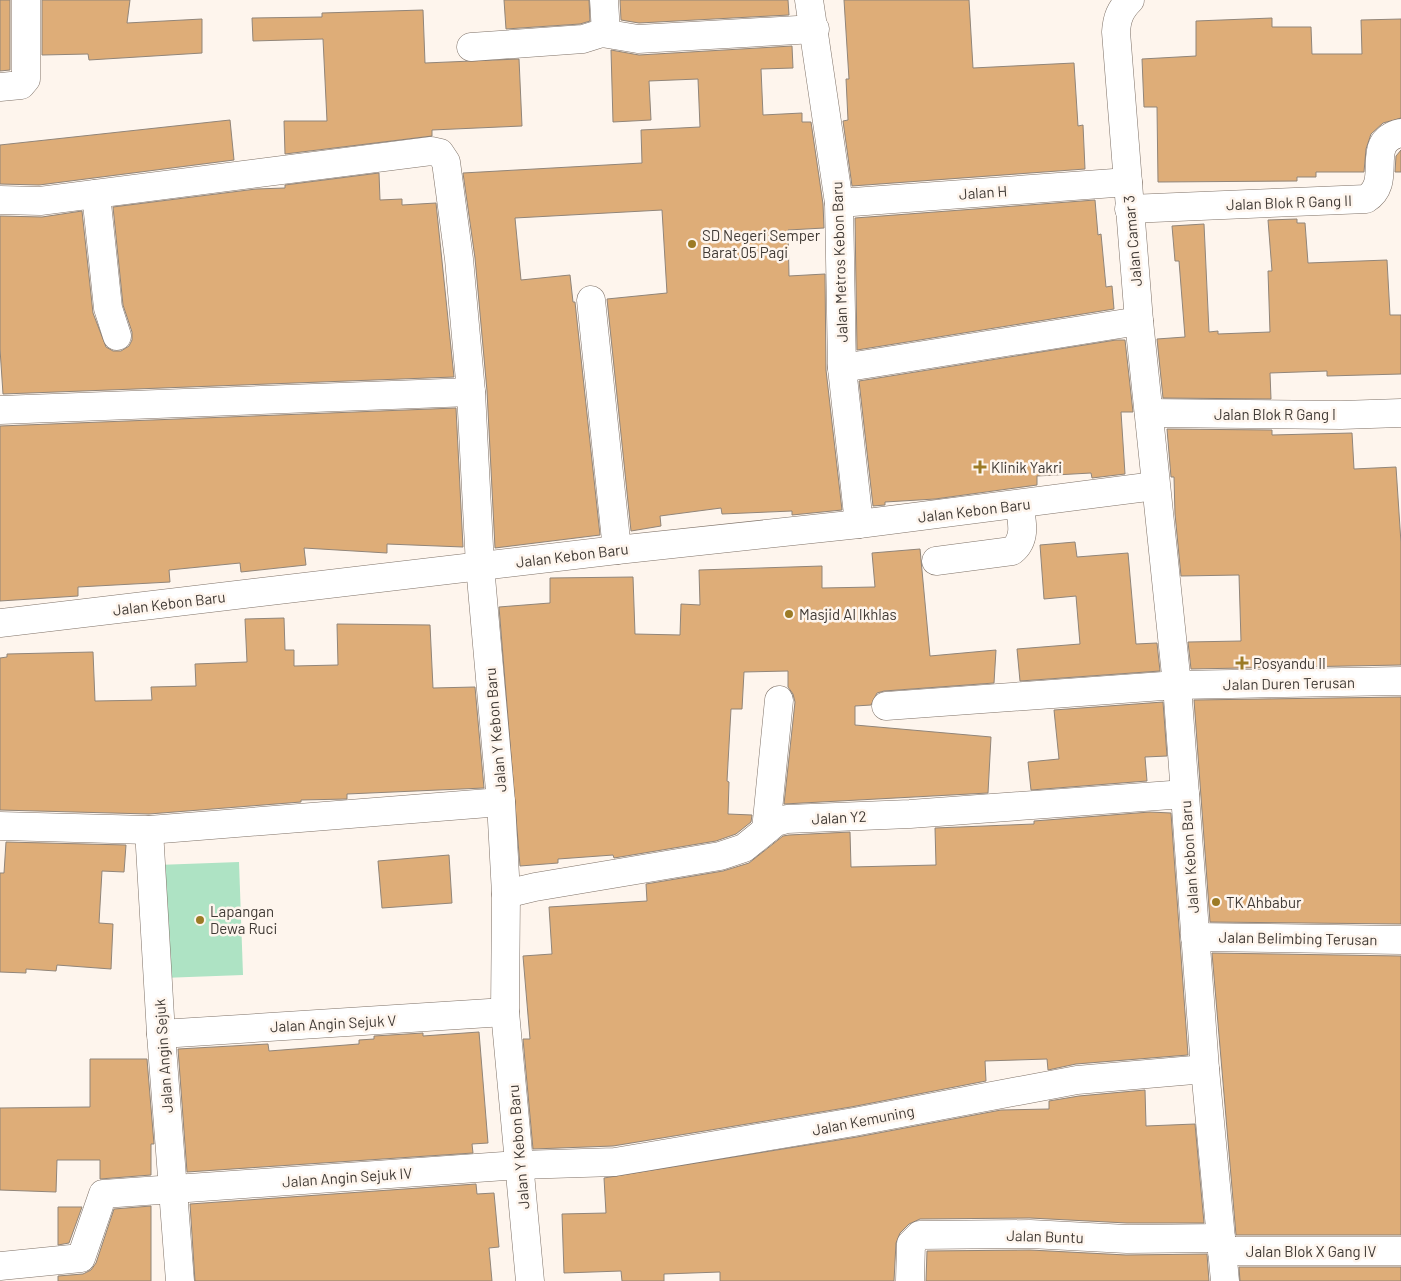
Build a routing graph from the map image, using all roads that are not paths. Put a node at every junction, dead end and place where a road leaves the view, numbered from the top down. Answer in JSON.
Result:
{"nodes":[{"id":1,"x":26,"y":0,"type":"edge"},
{"id":2,"x":604,"y":0,"type":"edge"},
{"id":3,"x":809,"y":0,"type":"edge"},
{"id":4,"x":1130,"y":0,"type":"edge"},
{"id":5,"x":815,"y":28,"type":"junction"},
{"id":6,"x":606,"y":33,"type":"junction"},
{"id":7,"x":471,"y":47,"type":"dead end"},
{"id":8,"x":0,"y":87,"type":"edge"},
{"id":9,"x":1401,"y":133,"type":"edge"},
{"id":10,"x":1128,"y":182,"type":"junction"},
{"id":11,"x":96,"y":194,"type":"junction"},
{"id":12,"x":0,"y":200,"type":"edge"},
{"id":13,"x":839,"y":203,"type":"junction"},
{"id":14,"x":1129,"y":209,"type":"junction"},
{"id":15,"x":591,"y":300,"type":"dead end"},
{"id":16,"x":1139,"y":322,"type":"junction"},
{"id":17,"x":117,"y":336,"type":"dead end"},
{"id":18,"x":842,"y":368,"type":"junction"},
{"id":19,"x":471,"y":392,"type":"junction"},
{"id":20,"x":0,"y":410,"type":"edge"},
{"id":21,"x":1401,"y":412,"type":"edge"},
{"id":22,"x":1149,"y":413,"type":"junction"},
{"id":23,"x":1155,"y":486,"type":"junction"},
{"id":24,"x":1019,"y":504,"type":"junction"},
{"id":25,"x":859,"y":524,"type":"junction"},
{"id":26,"x":617,"y":550,"type":"junction"},
{"id":27,"x":936,"y":561,"type":"dead end"},
{"id":28,"x":480,"y":566,"type":"junction"},
{"id":29,"x":0,"y":624,"type":"edge"},
{"id":30,"x":1401,"y":682,"type":"edge"},
{"id":31,"x":1177,"y":685,"type":"junction"},
{"id":32,"x":779,"y":700,"type":"dead end"},
{"id":33,"x":886,"y":706,"type":"dead end"},
{"id":34,"x":1185,"y":794,"type":"junction"},
{"id":35,"x":501,"y":802,"type":"junction"},
{"id":36,"x":0,"y":826,"type":"edge"},
{"id":37,"x":149,"y":830,"type":"junction"},
{"id":38,"x":766,"y":830,"type":"junction"},
{"id":39,"x":506,"y":894,"type":"junction"},
{"id":40,"x":1195,"y":937,"type":"junction"},
{"id":41,"x":1401,"y":940,"type":"edge"},
{"id":42,"x":506,"y":1012,"type":"junction"},
{"id":43,"x":161,"y":1034,"type":"junction"},
{"id":44,"x":1205,"y":1069,"type":"junction"},
{"id":45,"x":519,"y":1165,"type":"junction"},
{"id":46,"x":174,"y":1189,"type":"junction"},
{"id":47,"x":1221,"y":1245,"type":"junction"},
{"id":48,"x":1401,"y":1251,"type":"edge"},
{"id":49,"x":0,"y":1266,"type":"edge"},
{"id":50,"x":180,"y":1281,"type":"edge"},
{"id":51,"x":530,"y":1281,"type":"edge"},
{"id":52,"x":910,"y":1281,"type":"edge"},
{"id":53,"x":1224,"y":1281,"type":"edge"}],
"edges":[{"from":1,"to":8,"type":"street"},
{"from":2,"to":6,"type":"street"},
{"from":3,"to":5,"type":"street","name":"Jalan Metros Kebon Baru"},
{"from":4,"to":10,"type":"street","name":"Jalan Camar 3"},
{"from":5,"to":6,"type":"street"},
{"from":5,"to":13,"type":"street","name":"Jalan Metros Kebon Baru"},
{"from":6,"to":7,"type":"street"},
{"from":9,"to":14,"type":"street","name":"Jalan Blok R Gang II"},
{"from":10,"to":13,"type":"street","name":"Jalan H"},
{"from":10,"to":14,"type":"street","name":"Jalan Camar 3"},
{"from":11,"to":12,"type":"street"},
{"from":11,"to":17,"type":"street"},
{"from":11,"to":19,"type":"street","name":"Jalan Y Kebon Baru"},
{"from":13,"to":18,"type":"street","name":"Jalan Metros Kebon Baru"},
{"from":14,"to":16,"type":"street","name":"Jalan Camar 3"},
{"from":15,"to":26,"type":"street"},
{"from":16,"to":18,"type":"street"},
{"from":16,"to":22,"type":"street","name":"Jalan Camar 3"},
{"from":18,"to":25,"type":"street","name":"Jalan Metros Kebon Baru"},
{"from":19,"to":20,"type":"street"},
{"from":19,"to":28,"type":"street","name":"Jalan Y Kebon Baru"},
{"from":21,"to":22,"type":"street","name":"Jalan Blok R Gang I"},
{"from":22,"to":23,"type":"street","name":"Jalan Camar 3"},
{"from":23,"to":24,"type":"street","name":"Jalan Kebon Baru"},
{"from":23,"to":31,"type":"street","name":"Jalan Kebon Baru"},
{"from":24,"to":25,"type":"street","name":"Jalan Kebon Baru"},
{"from":24,"to":27,"type":"street"},
{"from":25,"to":26,"type":"street","name":"Jalan Kebon Baru"},
{"from":26,"to":28,"type":"street","name":"Jalan Kebon Baru"},
{"from":28,"to":29,"type":"street","name":"Jalan Kebon Baru"},
{"from":28,"to":35,"type":"street","name":"Jalan Y Kebon Baru"},
{"from":30,"to":31,"type":"street","name":"Jalan Duren Terusan"},
{"from":31,"to":33,"type":"street","name":"Jalan Duren Terusan"},
{"from":31,"to":34,"type":"street","name":"Jalan Kebon Baru"},
{"from":32,"to":38,"type":"street"},
{"from":34,"to":38,"type":"street","name":"Jalan Y2"},
{"from":34,"to":40,"type":"street","name":"Jalan Kebon Baru"},
{"from":35,"to":37,"type":"street"},
{"from":35,"to":39,"type":"street","name":"Jalan Y Kebon Baru"},
{"from":36,"to":37,"type":"street"},
{"from":37,"to":43,"type":"street","name":"Jalan Angin Sejuk"},
{"from":38,"to":39,"type":"street","name":"Jalan Y2"},
{"from":39,"to":42,"type":"street","name":"Jalan Y Kebon Baru"},
{"from":40,"to":41,"type":"street","name":"Jalan Belimbing Terusan"},
{"from":40,"to":44,"type":"street","name":"Jalan Kebon Baru"},
{"from":42,"to":43,"type":"street","name":"Jalan Angin Sejuk V"},
{"from":42,"to":45,"type":"street","name":"Jalan Y Kebon Baru"},
{"from":43,"to":46,"type":"street","name":"Jalan Angin Sejuk"},
{"from":44,"to":45,"type":"street","name":"Jalan Kemuning"},
{"from":44,"to":47,"type":"street","name":"Jalan Kebon Baru"},
{"from":45,"to":46,"type":"street","name":"Jalan Angin Sejuk IV"},
{"from":45,"to":51,"type":"street","name":"Jalan Y Kebon Baru"},
{"from":46,"to":49,"type":"street","name":"Jalan Angin Sejuk IV"},
{"from":46,"to":50,"type":"street","name":"Jalan Angin Sejuk"},
{"from":47,"to":48,"type":"street","name":"Jalan Blok X Gang IV"},
{"from":47,"to":52,"type":"street","name":"Jalan Buntu"},
{"from":47,"to":53,"type":"street","name":"Jalan Kebon Baru"}]}
